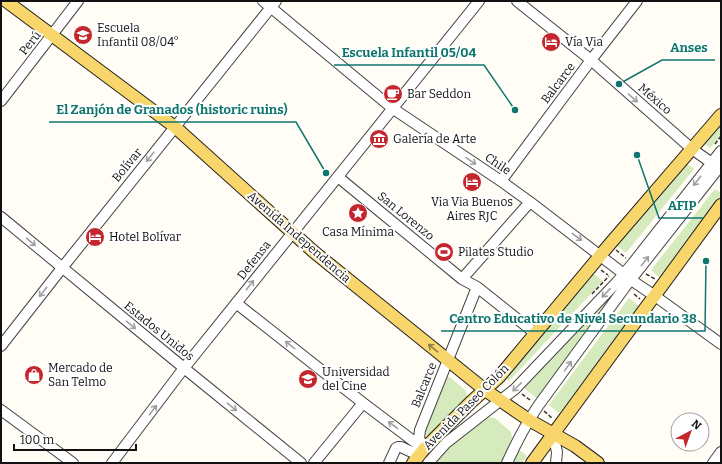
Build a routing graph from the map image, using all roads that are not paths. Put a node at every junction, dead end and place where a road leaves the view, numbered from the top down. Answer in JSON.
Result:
{"nodes":[{"id":1,"x":6,"y":1,"type":"edge"},
{"id":2,"x":78,"y":1,"type":"edge"},
{"id":3,"x":479,"y":1,"type":"edge"},
{"id":4,"x":517,"y":1,"type":"edge"},
{"id":5,"x":637,"y":1,"type":"edge"},
{"id":6,"x":270,"y":3,"type":"edge"},
{"id":7,"x":53,"y":35,"type":"junction"},
{"id":8,"x":591,"y":60,"type":"junction"},
{"id":9,"x":1,"y":101,"type":"edge"},
{"id":10,"x":392,"y":108,"type":"junction"},
{"id":11,"x":721,"y":115,"type":"edge"},
{"id":12,"x":175,"y":127,"type":"junction"},
{"id":13,"x":692,"y":149,"type":"junction"},
{"id":14,"x":721,"y":151,"type":"edge"},
{"id":15,"x":718,"y":166,"type":"edge"},
{"id":16,"x":338,"y":177,"type":"junction"},
{"id":17,"x":501,"y":181,"type":"junction"},
{"id":18,"x":530,"y":202,"type":"junction"},
{"id":19,"x":721,"y":205,"type":"edge"},
{"id":20,"x":1,"y":217,"type":"edge"},
{"id":21,"x":292,"y":233,"type":"junction"},
{"id":22,"x":601,"y":256,"type":"junction"},
{"id":23,"x":62,"y":268,"type":"junction"},
{"id":24,"x":628,"y":276,"type":"junction"},
{"id":25,"x":462,"y":279,"type":"junction"},
{"id":26,"x":477,"y":287,"type":"junction"},
{"id":27,"x":655,"y":296,"type":"junction"},
{"id":28,"x":236,"y":303,"type":"junction"},
{"id":29,"x":535,"y":333,"type":"junction"},
{"id":30,"x":721,"y":344,"type":"edge"},
{"id":31,"x":1,"y":346,"type":"edge"},
{"id":32,"x":448,"y":361,"type":"junction"},
{"id":33,"x":184,"y":368,"type":"junction"},
{"id":34,"x":485,"y":390,"type":"junction"},
{"id":35,"x":500,"y":402,"type":"junction"},
{"id":36,"x":363,"y":403,"type":"junction"},
{"id":37,"x":1,"y":410,"type":"edge"},
{"id":38,"x":529,"y":420,"type":"junction"},
{"id":39,"x":556,"y":429,"type":"junction"},
{"id":40,"x":721,"y":452,"type":"edge"},
{"id":41,"x":418,"y":455,"type":"edge"},
{"id":42,"x":73,"y":463,"type":"edge"},
{"id":43,"x":112,"y":463,"type":"edge"},
{"id":44,"x":301,"y":463,"type":"edge"},
{"id":45,"x":314,"y":463,"type":"edge"},
{"id":46,"x":389,"y":463,"type":"edge"},
{"id":47,"x":428,"y":463,"type":"edge"},
{"id":48,"x":507,"y":463,"type":"edge"},
{"id":49,"x":532,"y":463,"type":"edge"},
{"id":50,"x":556,"y":463,"type":"edge"},
{"id":51,"x":598,"y":463,"type":"edge"},
{"id":52,"x":713,"y":463,"type":"edge"}],
"edges":[{"from":1,"to":7,"type":"main road","name":"Avenida Independencia"},
{"from":2,"to":7,"type":"street","name":"Perú"},
{"from":3,"to":10,"type":"street","name":"Defensa"},
{"from":4,"to":8,"type":"street","name":"México"},
{"from":5,"to":8,"type":"street","name":"Balcarce"},
{"from":6,"to":10,"type":"street","name":"Chile"},
{"from":6,"to":12,"type":"street","name":"Bolívar"},
{"from":7,"to":9,"type":"street","name":"Perú"},
{"from":7,"to":12,"type":"main road","name":"Avenida Independencia"},
{"from":8,"to":13,"type":"street","name":"México","one_way":true},
{"from":8,"to":17,"type":"street","name":"Balcarce"},
{"from":10,"to":16,"type":"street","name":"Defensa"},
{"from":10,"to":17,"type":"street","name":"Chile","one_way":true},
{"from":11,"to":13,"type":"main road","name":"Avenida Paseo Colón"},
{"from":12,"to":21,"type":"main road","name":"Avenida Independencia"},
{"from":12,"to":23,"type":"street","name":"Bolívar","one_way":true},
{"from":13,"to":15,"type":"street","name":"México"},
{"from":13,"to":22,"type":"main road","name":"Avenida Paseo Colón"},
{"from":14,"to":15,"type":"street"},
{"from":15,"to":24,"type":"street"},
{"from":16,"to":21,"type":"street","name":"Defensa"},
{"from":16,"to":25,"type":"street","name":"San Lorenzo"},
{"from":17,"to":18,"type":"street","name":"Chile"},
{"from":18,"to":22,"type":"street","name":"Chile","one_way":true},
{"from":18,"to":25,"type":"street"},
{"from":19,"to":27,"type":"main road"},
{"from":20,"to":23,"type":"street","name":"Estados Unidos","one_way":true},
{"from":28,"to":21,"type":"street","name":"Defensa","one_way":true},
{"from":32,"to":21,"type":"main road","name":"Avenida Independencia","one_way":true},
{"from":22,"to":24,"type":"street","name":"Chile"},
{"from":22,"to":29,"type":"main road","name":"Avenida Paseo Colón"},
{"from":23,"to":31,"type":"street","name":"Bolívar","one_way":true},
{"from":23,"to":33,"type":"street","name":"Estados Unidos","one_way":true},
{"from":24,"to":27,"type":"street","name":"Chile"},
{"from":24,"to":35,"type":"street","one_way":true},
{"from":38,"to":24,"type":"street","one_way":true},
{"from":25,"to":26,"type":"street","name":"San Lorenzo"},
{"from":26,"to":29,"type":"street","name":"San Lorenzo"},
{"from":26,"to":32,"type":"street","name":"Balcarce"},
{"from":27,"to":30,"type":"street","name":"Chile"},
{"from":27,"to":39,"type":"main road"},
{"from":28,"to":33,"type":"street","name":"Defensa"},
{"from":36,"to":28,"type":"street","one_way":true},
{"from":29,"to":34,"type":"main road","name":"Avenida Paseo Colón"},
{"from":32,"to":34,"type":"main road","name":"Avenida Independencia"},
{"from":32,"to":41,"type":"street","name":"Balcarce"},
{"from":43,"to":33,"type":"street","name":"Defensa","one_way":true},
{"from":33,"to":44,"type":"street","name":"Estados Unidos","one_way":true},
{"from":34,"to":35,"type":"main road","name":"Avenida Independencia"},
{"from":34,"to":41,"type":"main road","name":"Avenida Paseo Colón"},
{"from":35,"to":38,"type":"main road","name":"Avenida Independencia"},
{"from":35,"to":47,"type":"street"},
{"from":41,"to":36,"type":"street","one_way":true},
{"from":36,"to":45,"type":"street"},
{"from":37,"to":42,"type":"street"},
{"from":38,"to":39,"type":"main road","name":"Avenida Independencia"},
{"from":38,"to":48,"type":"street"},
{"from":39,"to":49,"type":"main road"},
{"from":39,"to":50,"type":"street"},
{"from":39,"to":51,"type":"main road","name":"Avenida Independencia"},
{"from":40,"to":52,"type":"street"},
{"from":41,"to":46,"type":"street"}]}
